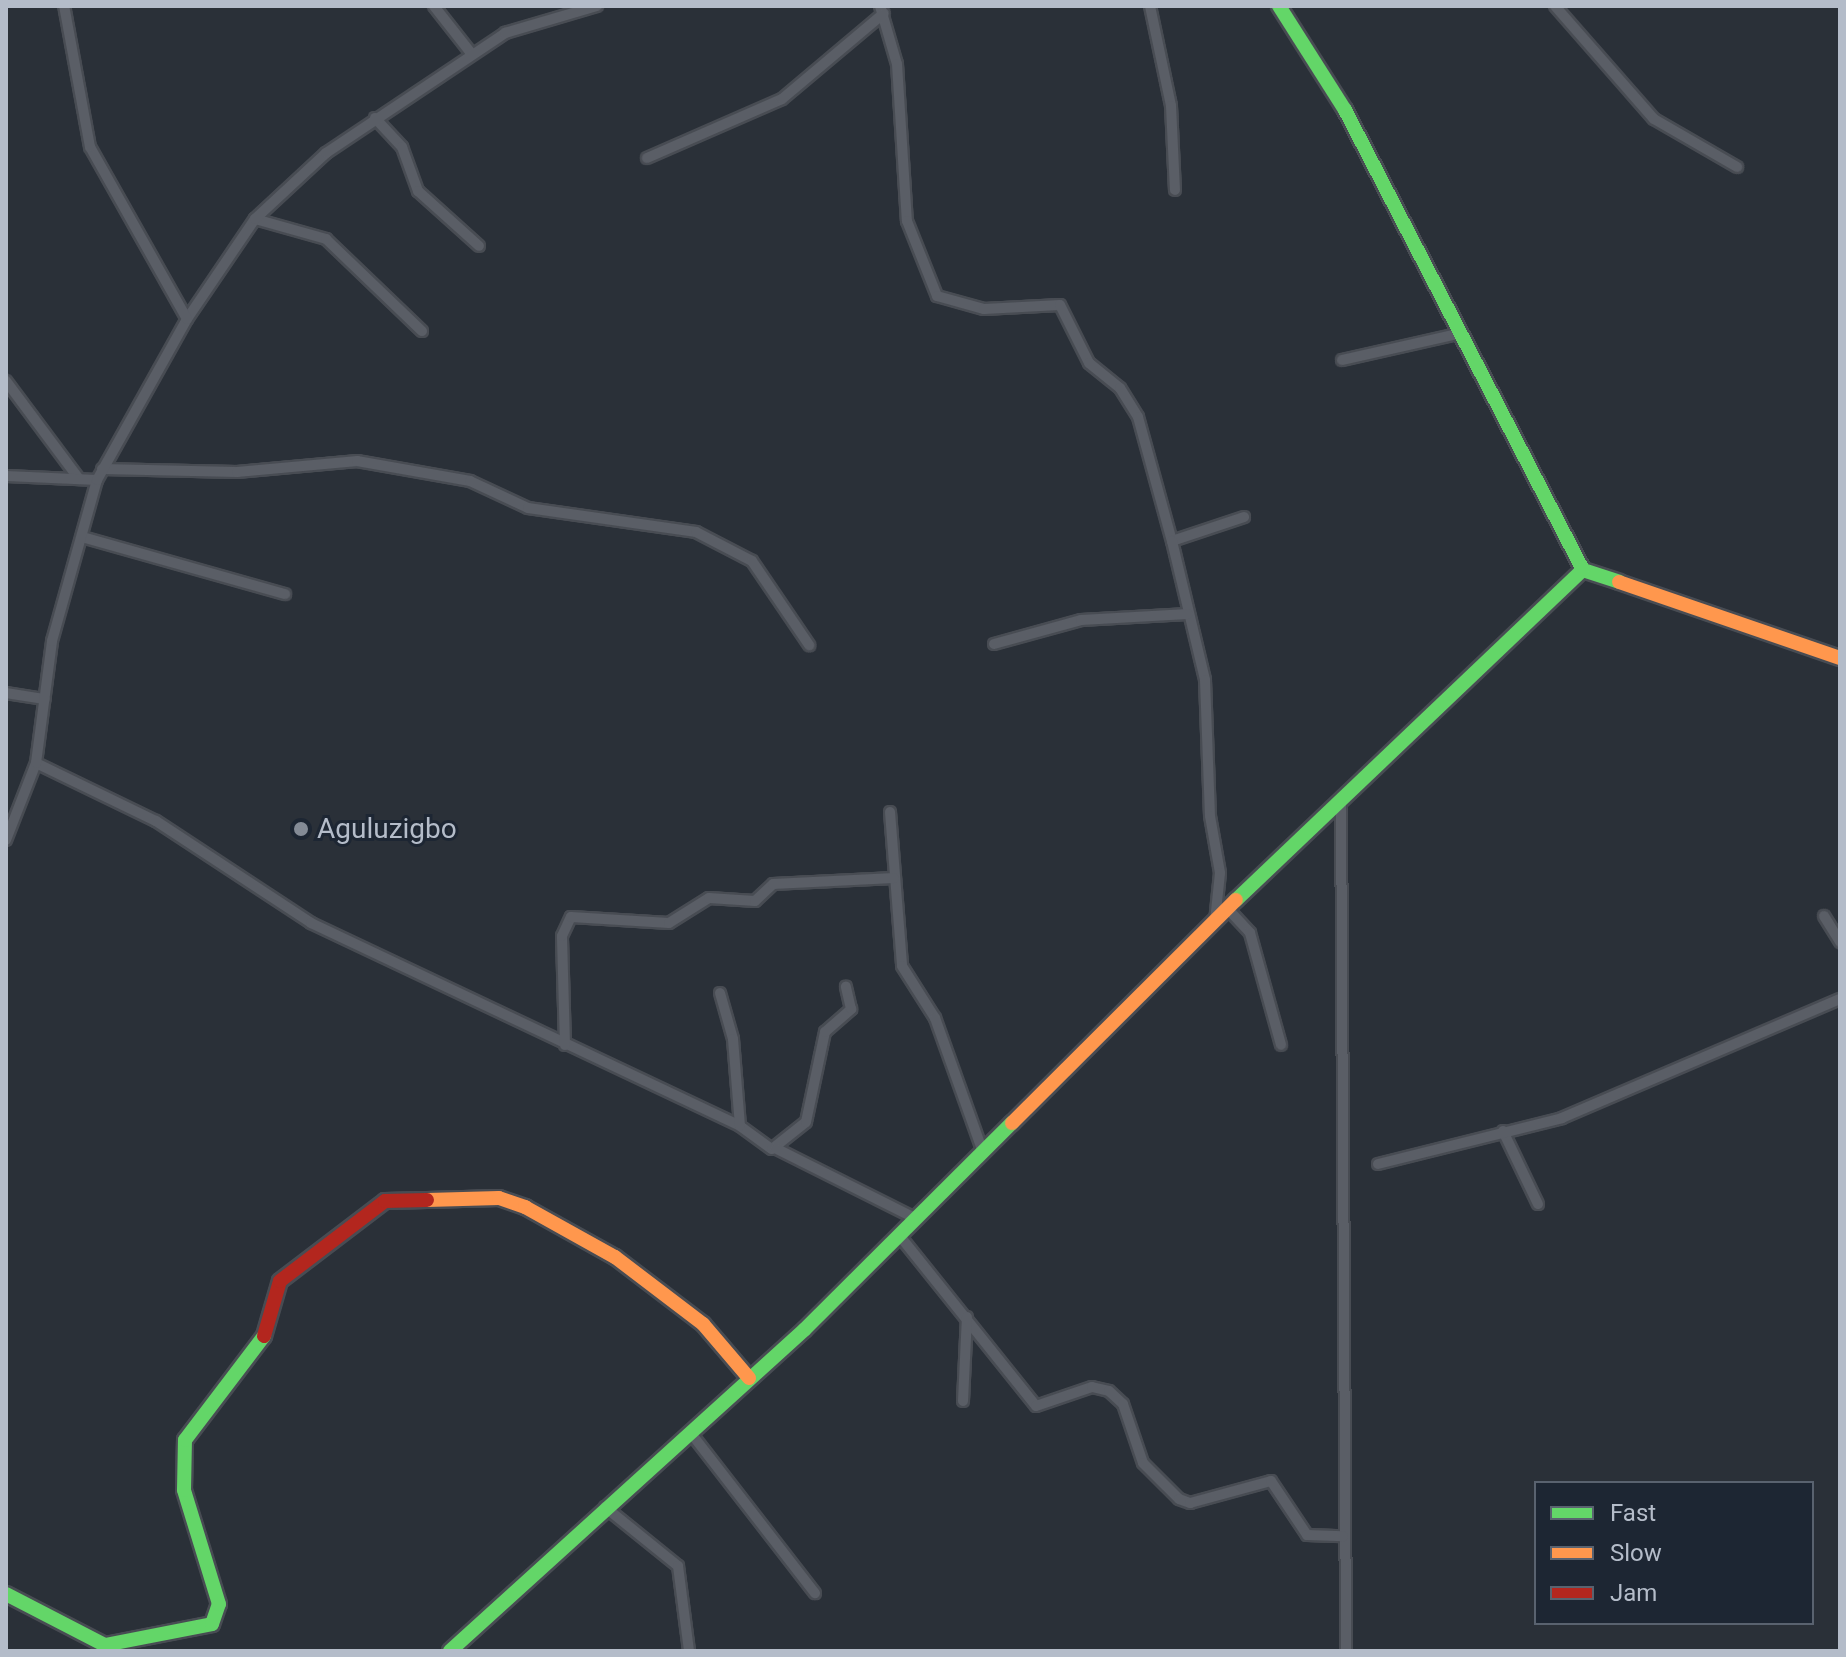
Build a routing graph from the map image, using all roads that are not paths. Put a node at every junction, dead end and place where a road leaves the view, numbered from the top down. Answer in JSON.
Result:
{"nodes":[{"id":1,"x":64,"y":6,"type":"edge"},
{"id":2,"x":597,"y":6,"type":"edge"},
{"id":3,"x":1150,"y":6,"type":"edge"},
{"id":4,"x":1279,"y":6,"type":"edge"},
{"id":5,"x":1555,"y":6,"type":"edge"},
{"id":6,"x":436,"y":7,"type":"edge"},
{"id":7,"x":882,"y":10,"type":"edge"},
{"id":8,"x":471,"y":53,"type":"junction"},
{"id":9,"x":375,"y":118,"type":"junction"},
{"id":10,"x":647,"y":158,"type":"dead end"},
{"id":11,"x":1737,"y":167,"type":"dead end"},
{"id":12,"x":1175,"y":190,"type":"dead end"},
{"id":13,"x":255,"y":219,"type":"junction"},
{"id":14,"x":479,"y":246,"type":"dead end"},
{"id":15,"x":187,"y":319,"type":"junction"},
{"id":16,"x":422,"y":331,"type":"dead end"},
{"id":17,"x":1462,"y":333,"type":"junction"},
{"id":18,"x":1342,"y":360,"type":"dead end"},
{"id":19,"x":6,"y":381,"type":"edge"},
{"id":20,"x":102,"y":469,"type":"junction"},
{"id":21,"x":6,"y":476,"type":"edge"},
{"id":22,"x":79,"y":479,"type":"junction"},
{"id":23,"x":97,"y":480,"type":"junction"},
{"id":24,"x":1244,"y":517,"type":"dead end"},
{"id":25,"x":82,"y":537,"type":"junction"},
{"id":26,"x":1172,"y":541,"type":"junction"},
{"id":27,"x":1583,"y":570,"type":"junction"},
{"id":28,"x":285,"y":594,"type":"dead end"},
{"id":29,"x":1188,"y":614,"type":"junction"},
{"id":30,"x":994,"y":644,"type":"dead end"},
{"id":31,"x":809,"y":645,"type":"dead end"},
{"id":32,"x":1840,"y":658,"type":"edge"},
{"id":33,"x":6,"y":693,"type":"edge"},
{"id":34,"x":45,"y":699,"type":"junction"},
{"id":35,"x":36,"y":763,"type":"junction"},
{"id":36,"x":1341,"y":800,"type":"junction"},
{"id":37,"x":890,"y":812,"type":"dead end"},
{"id":38,"x":6,"y":840,"type":"edge"},
{"id":39,"x":894,"y":878,"type":"junction"},
{"id":40,"x":1227,"y":908,"type":"junction"},
{"id":41,"x":1824,"y":916,"type":"dead end"},
{"id":42,"x":1214,"y":925,"type":"junction"},
{"id":43,"x":1840,"y":942,"type":"edge"},
{"id":44,"x":846,"y":987,"type":"dead end"},
{"id":45,"x":720,"y":993,"type":"dead end"},
{"id":46,"x":1840,"y":999,"type":"edge"},
{"id":47,"x":565,"y":1045,"type":"junction"},
{"id":48,"x":1281,"y":1045,"type":"dead end"},
{"id":49,"x":740,"y":1126,"type":"junction"},
{"id":50,"x":1503,"y":1131,"type":"junction"},
{"id":51,"x":777,"y":1149,"type":"junction"},
{"id":52,"x":982,"y":1149,"type":"junction"},
{"id":53,"x":1378,"y":1164,"type":"dead end"},
{"id":54,"x":1538,"y":1204,"type":"dead end"},
{"id":55,"x":915,"y":1218,"type":"junction"},
{"id":56,"x":899,"y":1235,"type":"junction"},
{"id":57,"x":967,"y":1317,"type":"junction"},
{"id":58,"x":749,"y":1378,"type":"junction"},
{"id":59,"x":963,"y":1401,"type":"dead end"},
{"id":60,"x":690,"y":1432,"type":"junction"},
{"id":61,"x":605,"y":1507,"type":"junction"},
{"id":62,"x":1343,"y":1536,"type":"junction"},
{"id":63,"x":815,"y":1593,"type":"dead end"},
{"id":64,"x":6,"y":1594,"type":"edge"},
{"id":65,"x":450,"y":1651,"type":"edge"},
{"id":66,"x":689,"y":1651,"type":"edge"},
{"id":67,"x":1346,"y":1651,"type":"edge"}],
"edges":[{"from":1,"to":15,"type":"street"},
{"from":2,"to":8,"type":"street"},
{"from":3,"to":12,"type":"street"},
{"from":4,"to":17,"type":"street"},
{"from":5,"to":11,"type":"street"},
{"from":6,"to":8,"type":"street"},
{"from":7,"to":10,"type":"street"},
{"from":7,"to":26,"type":"street"},
{"from":8,"to":9,"type":"street"},
{"from":9,"to":13,"type":"street"},
{"from":9,"to":14,"type":"street"},
{"from":13,"to":15,"type":"street"},
{"from":13,"to":16,"type":"street"},
{"from":15,"to":20,"type":"street"},
{"from":17,"to":18,"type":"street"},
{"from":17,"to":27,"type":"street"},
{"from":19,"to":22,"type":"street"},
{"from":20,"to":23,"type":"street"},
{"from":20,"to":31,"type":"street"},
{"from":21,"to":22,"type":"street"},
{"from":22,"to":23,"type":"street"},
{"from":23,"to":25,"type":"street"},
{"from":24,"to":26,"type":"street"},
{"from":25,"to":28,"type":"street"},
{"from":25,"to":34,"type":"street"},
{"from":26,"to":29,"type":"street"},
{"from":27,"to":32,"type":"street"},
{"from":27,"to":36,"type":"street"},
{"from":29,"to":30,"type":"street"},
{"from":29,"to":42,"type":"street"},
{"from":33,"to":34,"type":"street"},
{"from":34,"to":35,"type":"street"},
{"from":35,"to":38,"type":"street"},
{"from":35,"to":47,"type":"street"},
{"from":36,"to":40,"type":"street"},
{"from":36,"to":62,"type":"street"},
{"from":37,"to":39,"type":"street"},
{"from":39,"to":47,"type":"street"},
{"from":39,"to":52,"type":"street"},
{"from":40,"to":42,"type":"street"},
{"from":40,"to":48,"type":"street"},
{"from":41,"to":43,"type":"street"},
{"from":42,"to":52,"type":"street"},
{"from":44,"to":51,"type":"street"},
{"from":45,"to":49,"type":"street"},
{"from":46,"to":50,"type":"street"},
{"from":47,"to":49,"type":"street"},
{"from":49,"to":51,"type":"street"},
{"from":50,"to":53,"type":"street"},
{"from":50,"to":54,"type":"street"},
{"from":51,"to":55,"type":"street"},
{"from":52,"to":55,"type":"street"},
{"from":55,"to":56,"type":"street"},
{"from":56,"to":57,"type":"street"},
{"from":56,"to":58,"type":"street"},
{"from":57,"to":59,"type":"street"},
{"from":57,"to":62,"type":"street"},
{"from":58,"to":60,"type":"street"},
{"from":58,"to":64,"type":"street"},
{"from":60,"to":61,"type":"street"},
{"from":60,"to":63,"type":"street"},
{"from":61,"to":65,"type":"street"},
{"from":61,"to":66,"type":"street"},
{"from":62,"to":67,"type":"street"}]}
